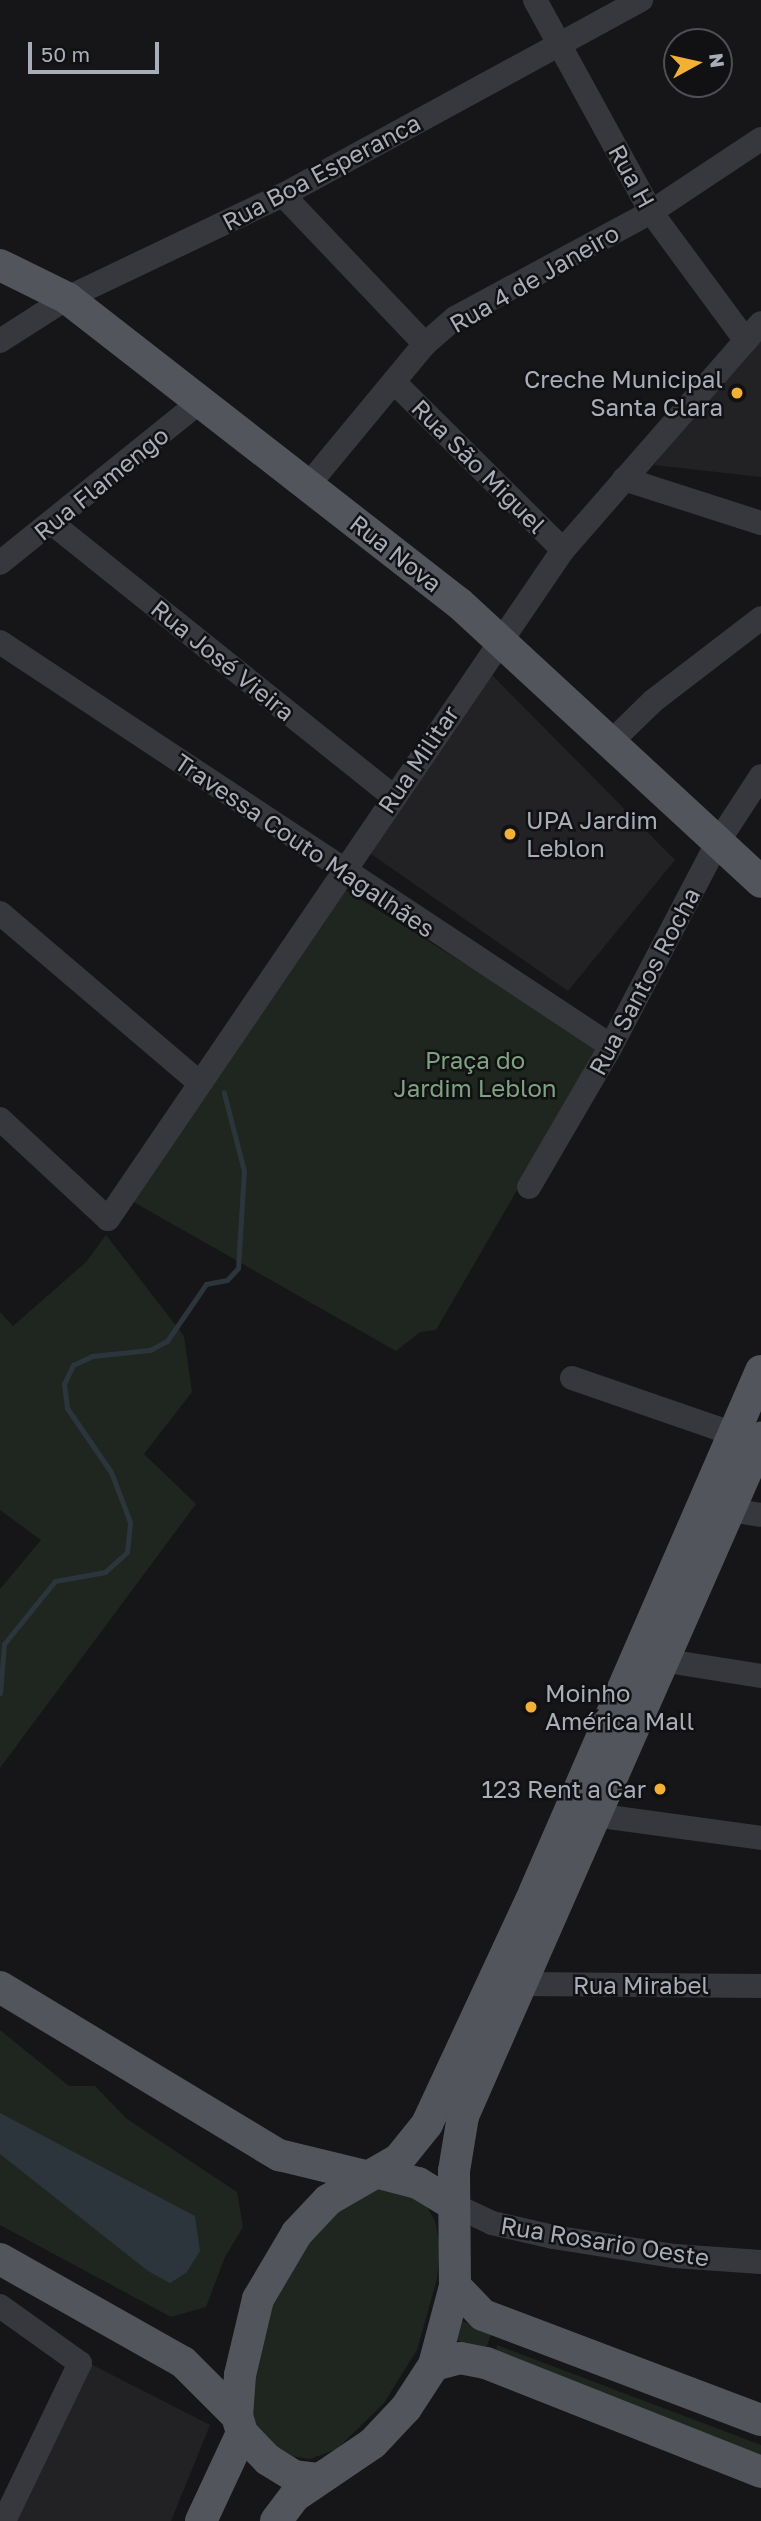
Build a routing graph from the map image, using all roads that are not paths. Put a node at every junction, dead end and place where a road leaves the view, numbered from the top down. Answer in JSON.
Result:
{"nodes":[{"id":1,"x":536,"y":0,"type":"edge"},
{"id":2,"x":641,"y":0,"type":"edge"},
{"id":3,"x":561,"y":43,"type":"junction"},
{"id":4,"x":761,"y":139,"type":"edge"},
{"id":5,"x":283,"y":195,"type":"junction"},
{"id":6,"x":651,"y":212,"type":"junction"},
{"id":7,"x":0,"y":265,"type":"edge"},
{"id":8,"x":67,"y":298,"type":"junction"},
{"id":9,"x":753,"y":332,"type":"edge"},
{"id":10,"x":0,"y":341,"type":"edge"},
{"id":11,"x":425,"y":344,"type":"junction"},
{"id":12,"x":394,"y":383,"type":"junction"},
{"id":13,"x":201,"y":401,"type":"junction"},
{"id":14,"x":624,"y":479,"type":"junction"},
{"id":15,"x":309,"y":484,"type":"junction"},
{"id":16,"x":761,"y":523,"type":"edge"},
{"id":17,"x":52,"y":524,"type":"junction"},
{"id":18,"x":563,"y":550,"type":"junction"},
{"id":19,"x":0,"y":563,"type":"edge"},
{"id":20,"x":761,"y":618,"type":"edge"},
{"id":21,"x":501,"y":639,"type":"junction"},
{"id":22,"x":0,"y":642,"type":"edge"},
{"id":23,"x":610,"y":743,"type":"junction"},
{"id":24,"x":761,"y":776,"type":"edge"},
{"id":25,"x":393,"y":796,"type":"junction"},
{"id":26,"x":716,"y":845,"type":"junction"},
{"id":27,"x":342,"y":871,"type":"junction"},
{"id":28,"x":761,"y":882,"type":"edge"},
{"id":29,"x":0,"y":913,"type":"edge"},
{"id":30,"x":611,"y":1046,"type":"junction"},
{"id":31,"x":200,"y":1083,"type":"junction"},
{"id":32,"x":0,"y":1119,"type":"edge"},
{"id":33,"x":529,"y":1187,"type":"dead end"},
{"id":34,"x":761,"y":1371,"type":"edge"},
{"id":35,"x":572,"y":1378,"type":"dead end"},
{"id":36,"x":747,"y":1436,"type":"edge"},
{"id":37,"x":730,"y":1510,"type":"junction"},
{"id":38,"x":761,"y":1514,"type":"edge"},
{"id":39,"x":661,"y":1660,"type":"junction"},
{"id":40,"x":761,"y":1676,"type":"edge"},
{"id":41,"x":594,"y":1815,"type":"junction"},
{"id":42,"x":761,"y":1838,"type":"edge"},
{"id":43,"x":521,"y":1984,"type":"junction"},
{"id":44,"x":761,"y":1986,"type":"edge"},
{"id":45,"x":0,"y":1987,"type":"edge"},
{"id":46,"x":372,"y":2174,"type":"junction"},
{"id":47,"x":454,"y":2205,"type":"junction"},
{"id":48,"x":0,"y":2259,"type":"edge"},
{"id":49,"x":761,"y":2262,"type":"edge"},
{"id":50,"x":455,"y":2286,"type":"junction"},
{"id":51,"x":0,"y":2306,"type":"edge"},
{"id":52,"x":434,"y":2365,"type":"junction"},
{"id":53,"x":761,"y":2420,"type":"edge"},
{"id":54,"x":239,"y":2425,"type":"junction"},
{"id":55,"x":761,"y":2472,"type":"edge"},
{"id":56,"x":318,"y":2479,"type":"junction"},
{"id":57,"x":4,"y":2521,"type":"edge"},
{"id":58,"x":201,"y":2521,"type":"edge"},
{"id":59,"x":276,"y":2521,"type":"edge"}],
"edges":[{"from":1,"to":3,"type":"street","name":"Rua H"},
{"from":2,"to":3,"type":"street","name":"Rua Boa Esperanca"},
{"from":3,"to":5,"type":"street","name":"Rua Boa Esperanca"},
{"from":3,"to":6,"type":"street","name":"Rua H"},
{"from":4,"to":6,"type":"street","name":"Rua 4 de Janeiro"},
{"from":5,"to":8,"type":"street","name":"Rua Boa Esperanca"},
{"from":5,"to":11,"type":"street"},
{"from":6,"to":9,"type":"street","name":"Rua H"},
{"from":6,"to":11,"type":"street","name":"Rua 4 de Janeiro"},
{"from":7,"to":8,"type":"main road","name":"Rua Nova"},
{"from":8,"to":10,"type":"street","name":"Rua Boa Esperanca"},
{"from":8,"to":13,"type":"main road","name":"Rua Nova"},
{"from":9,"to":14,"type":"street","name":"Rua Militar"},
{"from":11,"to":12,"type":"street","name":"Rua 4 de Janeiro"},
{"from":12,"to":15,"type":"street","name":"Rua 4 de Janeiro"},
{"from":12,"to":18,"type":"street","name":"Rua São Miguel"},
{"from":13,"to":15,"type":"main road","name":"Rua Nova"},
{"from":13,"to":17,"type":"street","name":"Rua Flamengo"},
{"from":14,"to":16,"type":"street"},
{"from":14,"to":18,"type":"street","name":"Rua Militar"},
{"from":15,"to":21,"type":"main road","name":"Rua Nova"},
{"from":17,"to":19,"type":"street","name":"Rua Flamengo"},
{"from":17,"to":25,"type":"street","name":"Rua José Vieira"},
{"from":18,"to":21,"type":"street","name":"Rua Militar"},
{"from":20,"to":23,"type":"street"},
{"from":21,"to":23,"type":"main road","name":"Rua Nova"},
{"from":21,"to":25,"type":"street","name":"Rua Militar"},
{"from":22,"to":27,"type":"street","name":"Travessa Couto Magalhães"},
{"from":23,"to":26,"type":"main road","name":"Rua Nova"},
{"from":24,"to":26,"type":"street","name":"Rua Santos Rocha"},
{"from":25,"to":27,"type":"street","name":"Rua Militar"},
{"from":26,"to":28,"type":"main road","name":"Rua Nova"},
{"from":26,"to":30,"type":"street","name":"Rua Santos Rocha"},
{"from":27,"to":30,"type":"street","name":"Travessa Couto Magalhães"},
{"from":27,"to":31,"type":"street","name":"Rua Militar"},
{"from":29,"to":31,"type":"street"},
{"from":30,"to":33,"type":"street","name":"Rua Santos Rocha"},
{"from":31,"to":32,"type":"street","name":"Rua Militar"},
{"from":34,"to":36,"type":"main road"},
{"from":35,"to":36,"type":"street"},
{"from":36,"to":37,"type":"main road"},
{"from":36,"to":46,"type":"main road"},
{"from":37,"to":38,"type":"street"},
{"from":37,"to":39,"type":"main road"},
{"from":39,"to":40,"type":"street"},
{"from":39,"to":41,"type":"main road"},
{"from":41,"to":42,"type":"street"},
{"from":41,"to":43,"type":"main road"},
{"from":43,"to":44,"type":"street","name":"Rua Mirabel"},
{"from":43,"to":47,"type":"main road"},
{"from":45,"to":46,"type":"main road"},
{"from":46,"to":47,"type":"main road"},
{"from":46,"to":54,"type":"main road"},
{"from":47,"to":49,"type":"street","name":"Rua Rosario Oeste"},
{"from":47,"to":50,"type":"main road"},
{"from":48,"to":54,"type":"main road"},
{"from":50,"to":52,"type":"main road"},
{"from":50,"to":53,"type":"main road"},
{"from":51,"to":57,"type":"street"},
{"from":52,"to":55,"type":"main road"},
{"from":52,"to":56,"type":"main road"},
{"from":54,"to":56,"type":"main road"},
{"from":54,"to":58,"type":"main road"},
{"from":56,"to":59,"type":"main road"}]}
